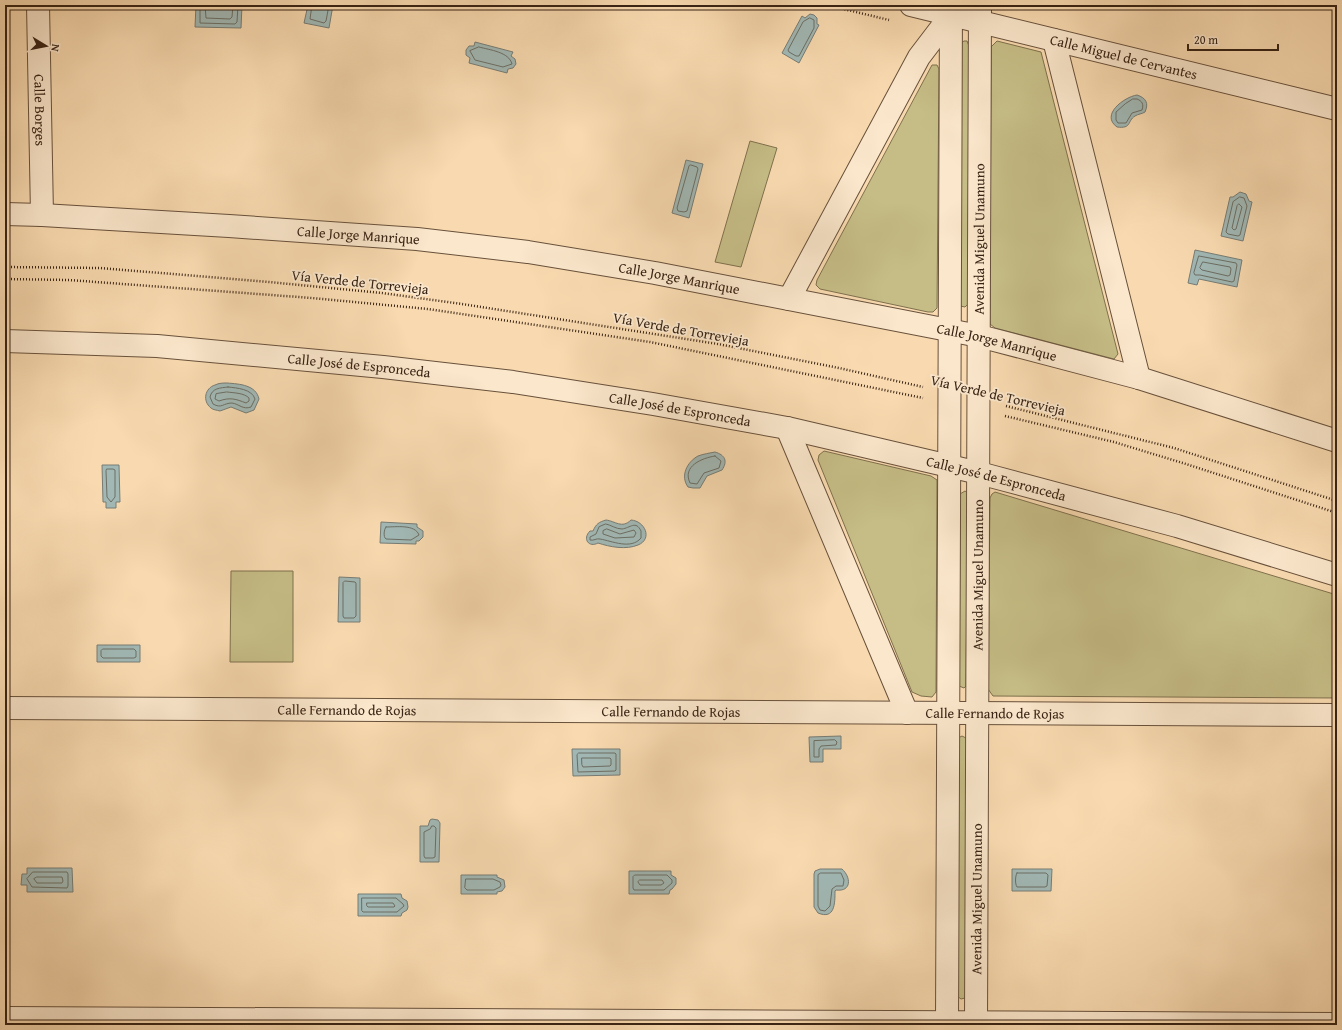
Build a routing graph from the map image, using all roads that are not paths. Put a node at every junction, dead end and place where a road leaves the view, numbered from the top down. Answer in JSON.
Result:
{"nodes":[{"id":1,"x":38,"y":5,"type":"edge"},
{"id":2,"x":911,"y":5,"type":"edge"},
{"id":3,"x":951,"y":10,"type":"edge"},
{"id":4,"x":980,"y":13,"type":"edge"},
{"id":5,"x":1054,"y":40,"type":"junction"},
{"id":6,"x":1337,"y":109,"type":"edge"},
{"id":7,"x":5,"y":214,"type":"edge"},
{"id":8,"x":42,"y":215,"type":"junction"},
{"id":9,"x":789,"y":299,"type":"junction"},
{"id":10,"x":950,"y":330,"type":"junction"},
{"id":11,"x":979,"y":336,"type":"junction"},
{"id":12,"x":5,"y":340,"type":"edge"},
{"id":13,"x":1139,"y":378,"type":"junction"},
{"id":14,"x":787,"y":428,"type":"junction"},
{"id":15,"x":1337,"y":441,"type":"edge"},
{"id":16,"x":949,"y":466,"type":"junction"},
{"id":17,"x":979,"y":473,"type":"junction"},
{"id":18,"x":1337,"y":576,"type":"edge"},
{"id":19,"x":5,"y":708,"type":"edge"},
{"id":20,"x":907,"y":712,"type":"junction"},
{"id":21,"x":948,"y":713,"type":"junction"},
{"id":22,"x":978,"y":713,"type":"junction"},
{"id":23,"x":1337,"y":715,"type":"edge"},
{"id":24,"x":5,"y":1018,"type":"edge"},
{"id":25,"x":102,"y":1022,"type":"edge"},
{"id":26,"x":947,"y":1023,"type":"edge"},
{"id":27,"x":976,"y":1024,"type":"edge"},
{"id":28,"x":1337,"y":1024,"type":"edge"}],
"edges":[{"from":1,"to":8,"type":"street","name":"Calle Borges"},
{"from":2,"to":3,"type":"street","name":"Calle Miguel de Cervantes"},
{"from":3,"to":4,"type":"street","name":"Calle Miguel de Cervantes"},
{"from":3,"to":9,"type":"street"},
{"from":3,"to":10,"type":"street","name":"Avenida Miguel Unamuno"},
{"from":4,"to":5,"type":"street","name":"Calle Miguel de Cervantes"},
{"from":4,"to":11,"type":"street","name":"Avenida Miguel Unamuno"},
{"from":5,"to":6,"type":"street","name":"Calle Miguel de Cervantes"},
{"from":5,"to":13,"type":"street"},
{"from":7,"to":8,"type":"street","name":"Calle Jorge Manrique"},
{"from":8,"to":9,"type":"street","name":"Calle Jorge Manrique"},
{"from":9,"to":10,"type":"street","name":"Calle Jorge Manrique"},
{"from":10,"to":11,"type":"street","name":"Calle Jorge Manrique"},
{"from":10,"to":16,"type":"street","name":"Avenida Miguel Unamuno"},
{"from":11,"to":13,"type":"street","name":"Calle Jorge Manrique"},
{"from":11,"to":17,"type":"street","name":"Avenida Miguel Unamuno"},
{"from":12,"to":14,"type":"street","name":"Calle José de Espronceda"},
{"from":13,"to":15,"type":"street","name":"Calle Jorge Manrique"},
{"from":14,"to":16,"type":"street","name":"Calle José de Espronceda"},
{"from":14,"to":20,"type":"street"},
{"from":16,"to":17,"type":"street","name":"Calle José de Espronceda"},
{"from":16,"to":21,"type":"street","name":"Avenida Miguel Unamuno"},
{"from":17,"to":18,"type":"street","name":"Calle José de Espronceda"},
{"from":17,"to":22,"type":"street","name":"Avenida Miguel Unamuno"},
{"from":19,"to":20,"type":"street","name":"Calle Fernando de Rojas"},
{"from":20,"to":21,"type":"street","name":"Calle Fernando de Rojas"},
{"from":21,"to":22,"type":"street","name":"Calle Fernando de Rojas"},
{"from":21,"to":26,"type":"street","name":"Avenida Miguel Unamuno"},
{"from":22,"to":23,"type":"street","name":"Calle Fernando de Rojas"},
{"from":22,"to":27,"type":"street","name":"Avenida Miguel Unamuno"},
{"from":24,"to":25,"type":"street"},
{"from":25,"to":26,"type":"street"},
{"from":26,"to":27,"type":"street"},
{"from":27,"to":28,"type":"street"}]}
